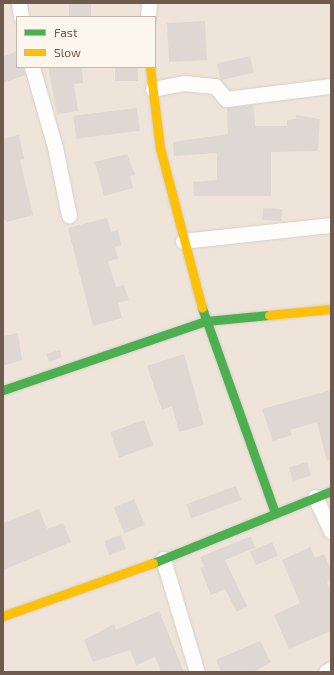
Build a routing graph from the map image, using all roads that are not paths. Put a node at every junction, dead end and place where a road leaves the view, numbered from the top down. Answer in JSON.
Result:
{"nodes":[{"id":1,"x":18,"y":3,"type":"edge"},
{"id":2,"x":149,"y":3,"type":"edge"},
{"id":3,"x":21,"y":16,"type":"edge"},
{"id":4,"x":148,"y":16,"type":"edge"},
{"id":5,"x":32,"y":68,"type":"edge"},
{"id":6,"x":150,"y":68,"type":"edge"},
{"id":7,"x":331,"y":86,"type":"edge"},
{"id":8,"x":153,"y":89,"type":"junction"},
{"id":9,"x":69,"y":216,"type":"dead end"},
{"id":10,"x":331,"y":225,"type":"edge"},
{"id":11,"x":183,"y":242,"type":"junction"},
{"id":12,"x":331,"y":309,"type":"edge"},
{"id":13,"x":206,"y":321,"type":"junction"},
{"id":14,"x":3,"y":390,"type":"edge"},
{"id":15,"x":331,"y":491,"type":"edge"},
{"id":16,"x":315,"y":498,"type":"junction"},
{"id":17,"x":276,"y":513,"type":"junction"},
{"id":18,"x":331,"y":532,"type":"edge"},
{"id":19,"x":163,"y":559,"type":"junction"},
{"id":20,"x":3,"y":616,"type":"edge"},
{"id":21,"x":331,"y":669,"type":"edge"},
{"id":22,"x":197,"y":672,"type":"edge"},
{"id":23,"x":326,"y":672,"type":"edge"}],
"edges":[{"from":1,"to":3,"type":"street"},
{"from":2,"to":4,"type":"street"},
{"from":5,"to":9,"type":"street"},
{"from":6,"to":8,"type":"street"},
{"from":7,"to":8,"type":"street"},
{"from":8,"to":11,"type":"street"},
{"from":10,"to":11,"type":"street"},
{"from":11,"to":13,"type":"street"},
{"from":12,"to":13,"type":"street"},
{"from":13,"to":14,"type":"street"},
{"from":13,"to":17,"type":"street"},
{"from":15,"to":16,"type":"street"},
{"from":16,"to":17,"type":"street"},
{"from":16,"to":18,"type":"street"},
{"from":17,"to":19,"type":"street"},
{"from":19,"to":20,"type":"street"},
{"from":19,"to":22,"type":"street"},
{"from":21,"to":23,"type":"street"}]}
